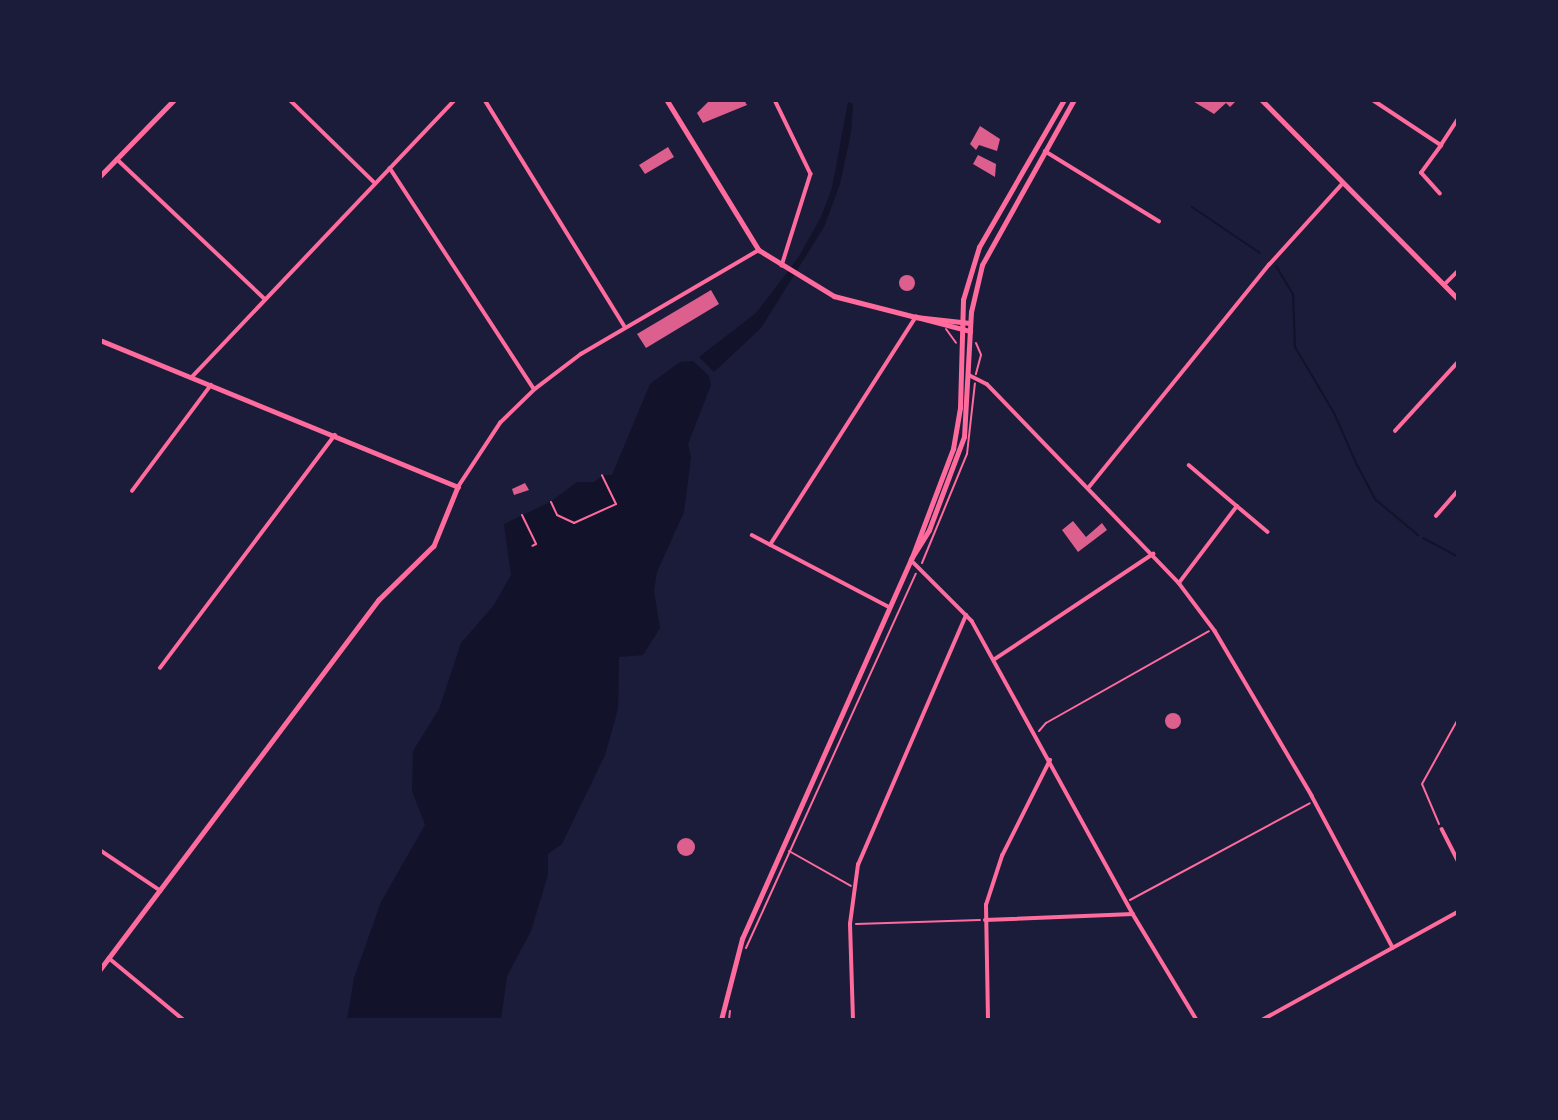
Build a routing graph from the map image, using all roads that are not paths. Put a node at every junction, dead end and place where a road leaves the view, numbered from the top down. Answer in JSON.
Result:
{"nodes":[{"id":1,"x":174,"y":100,"type":"edge"},
{"id":2,"x":290,"y":100,"type":"edge"},
{"id":3,"x":455,"y":100,"type":"edge"},
{"id":4,"x":485,"y":100,"type":"edge"},
{"id":5,"x":667,"y":100,"type":"edge"},
{"id":6,"x":775,"y":100,"type":"edge"},
{"id":7,"x":1064,"y":100,"type":"edge"},
{"id":8,"x":1074,"y":100,"type":"edge"},
{"id":9,"x":1263,"y":100,"type":"edge"},
{"id":10,"x":1373,"y":100,"type":"edge"},
{"id":11,"x":1458,"y":119,"type":"edge"},
{"id":12,"x":1441,"y":145,"type":"junction"},
{"id":13,"x":1045,"y":151,"type":"junction"},
{"id":14,"x":117,"y":159,"type":"junction"},
{"id":15,"x":390,"y":168,"type":"junction"},
{"id":16,"x":100,"y":176,"type":"edge"},
{"id":17,"x":375,"y":183,"type":"junction"},
{"id":18,"x":1343,"y":183,"type":"junction"},
{"id":19,"x":1440,"y":194,"type":"dead end"},
{"id":20,"x":1159,"y":221,"type":"dead end"},
{"id":21,"x":759,"y":250,"type":"junction"},
{"id":22,"x":784,"y":267,"type":"junction"},
{"id":23,"x":1458,"y":271,"type":"edge"},
{"id":24,"x":1444,"y":285,"type":"junction"},
{"id":25,"x":265,"y":299,"type":"junction"},
{"id":26,"x":1458,"y":299,"type":"edge"},
{"id":27,"x":916,"y":317,"type":"junction"},
{"id":28,"x":961,"y":322,"type":"junction"},
{"id":29,"x":970,"y":323,"type":"junction"},
{"id":30,"x":625,"y":327,"type":"junction"},
{"id":31,"x":961,"y":330,"type":"junction"},
{"id":32,"x":970,"y":331,"type":"junction"},
{"id":33,"x":100,"y":340,"type":"edge"},
{"id":34,"x":1458,"y":362,"type":"edge"},
{"id":35,"x":969,"y":375,"type":"junction"},
{"id":36,"x":192,"y":377,"type":"junction"},
{"id":37,"x":211,"y":385,"type":"junction"},
{"id":38,"x":535,"y":389,"type":"junction"},
{"id":39,"x":1395,"y":431,"type":"dead end"},
{"id":40,"x":335,"y":435,"type":"junction"},
{"id":41,"x":1189,"y":465,"type":"dead end"},
{"id":42,"x":458,"y":487,"type":"junction"},
{"id":43,"x":1089,"y":487,"type":"junction"},
{"id":44,"x":132,"y":491,"type":"dead end"},
{"id":45,"x":1458,"y":491,"type":"edge"},
{"id":46,"x":1237,"y":506,"type":"junction"},
{"id":47,"x":1436,"y":516,"type":"dead end"},
{"id":48,"x":1268,"y":532,"type":"dead end"},
{"id":49,"x":752,"y":535,"type":"dead end"},
{"id":50,"x":770,"y":545,"type":"junction"},
{"id":51,"x":1153,"y":554,"type":"junction"},
{"id":52,"x":911,"y":560,"type":"junction"},
{"id":53,"x":1179,"y":583,"type":"junction"},
{"id":54,"x":890,"y":607,"type":"junction"},
{"id":55,"x":966,"y":614,"type":"junction"},
{"id":56,"x":995,"y":659,"type":"junction"},
{"id":57,"x":160,"y":668,"type":"dead end"},
{"id":58,"x":1050,"y":760,"type":"junction"},
{"id":59,"x":1442,"y":829,"type":"road end"},
{"id":60,"x":100,"y":850,"type":"edge"},
{"id":61,"x":1458,"y":860,"type":"edge"},
{"id":62,"x":161,"y":891,"type":"junction"},
{"id":63,"x":1458,"y":912,"type":"edge"},
{"id":64,"x":1133,"y":914,"type":"junction"},
{"id":65,"x":985,"y":920,"type":"junction"},
{"id":66,"x":1393,"y":948,"type":"junction"},
{"id":67,"x":109,"y":958,"type":"junction"},
{"id":68,"x":100,"y":970,"type":"edge"},
{"id":69,"x":184,"y":1020,"type":"edge"},
{"id":70,"x":721,"y":1020,"type":"edge"},
{"id":71,"x":853,"y":1020,"type":"edge"},
{"id":72,"x":988,"y":1020,"type":"edge"},
{"id":73,"x":1197,"y":1020,"type":"edge"},
{"id":74,"x":1262,"y":1020,"type":"edge"}],
"edges":[{"from":1,"to":14,"type":"street"},
{"from":2,"to":17,"type":"street"},
{"from":3,"to":15,"type":"street"},
{"from":4,"to":30,"type":"street"},
{"from":5,"to":21,"type":"street"},
{"from":6,"to":22,"type":"street"},
{"from":7,"to":28,"type":"street"},
{"from":8,"to":13,"type":"street"},
{"from":9,"to":18,"type":"street"},
{"from":10,"to":12,"type":"street"},
{"from":11,"to":12,"type":"street"},
{"from":12,"to":19,"type":"street"},
{"from":13,"to":20,"type":"street"},
{"from":13,"to":29,"type":"street"},
{"from":14,"to":16,"type":"street"},
{"from":14,"to":25,"type":"street"},
{"from":15,"to":17,"type":"street"},
{"from":15,"to":38,"type":"street"},
{"from":17,"to":25,"type":"street"},
{"from":18,"to":24,"type":"street"},
{"from":18,"to":43,"type":"street"},
{"from":21,"to":22,"type":"street"},
{"from":21,"to":30,"type":"street"},
{"from":22,"to":27,"type":"street"},
{"from":23,"to":24,"type":"street"},
{"from":24,"to":26,"type":"street"},
{"from":25,"to":36,"type":"street"},
{"from":27,"to":28,"type":"street"},
{"from":27,"to":31,"type":"street"},
{"from":27,"to":50,"type":"street"},
{"from":28,"to":29,"type":"street"},
{"from":28,"to":31,"type":"street"},
{"from":29,"to":32,"type":"street"},
{"from":30,"to":38,"type":"street"},
{"from":31,"to":32,"type":"street"},
{"from":31,"to":52,"type":"street"},
{"from":32,"to":35,"type":"street"},
{"from":33,"to":36,"type":"street"},
{"from":34,"to":39,"type":"street"},
{"from":35,"to":43,"type":"street"},
{"from":35,"to":52,"type":"street"},
{"from":36,"to":37,"type":"street"},
{"from":37,"to":40,"type":"street"},
{"from":37,"to":44,"type":"street"},
{"from":38,"to":42,"type":"street"},
{"from":40,"to":42,"type":"street"},
{"from":40,"to":57,"type":"street"},
{"from":41,"to":46,"type":"street"},
{"from":42,"to":62,"type":"street"},
{"from":43,"to":51,"type":"street"},
{"from":45,"to":47,"type":"street"},
{"from":46,"to":48,"type":"street"},
{"from":46,"to":53,"type":"street"},
{"from":49,"to":50,"type":"street"},
{"from":50,"to":54,"type":"street"},
{"from":51,"to":53,"type":"street"},
{"from":51,"to":56,"type":"street"},
{"from":52,"to":54,"type":"street"},
{"from":52,"to":55,"type":"street"},
{"from":53,"to":66,"type":"street"},
{"from":54,"to":70,"type":"street"},
{"from":55,"to":56,"type":"street"},
{"from":55,"to":71,"type":"street"},
{"from":56,"to":58,"type":"street"},
{"from":58,"to":64,"type":"street"},
{"from":58,"to":65,"type":"street"},
{"from":59,"to":61,"type":"street"},
{"from":60,"to":62,"type":"street"},
{"from":62,"to":67,"type":"street"},
{"from":63,"to":66,"type":"street"},
{"from":64,"to":65,"type":"street"},
{"from":64,"to":73,"type":"street"},
{"from":65,"to":72,"type":"street"},
{"from":66,"to":74,"type":"street"},
{"from":67,"to":68,"type":"street"},
{"from":67,"to":69,"type":"street"}]}
